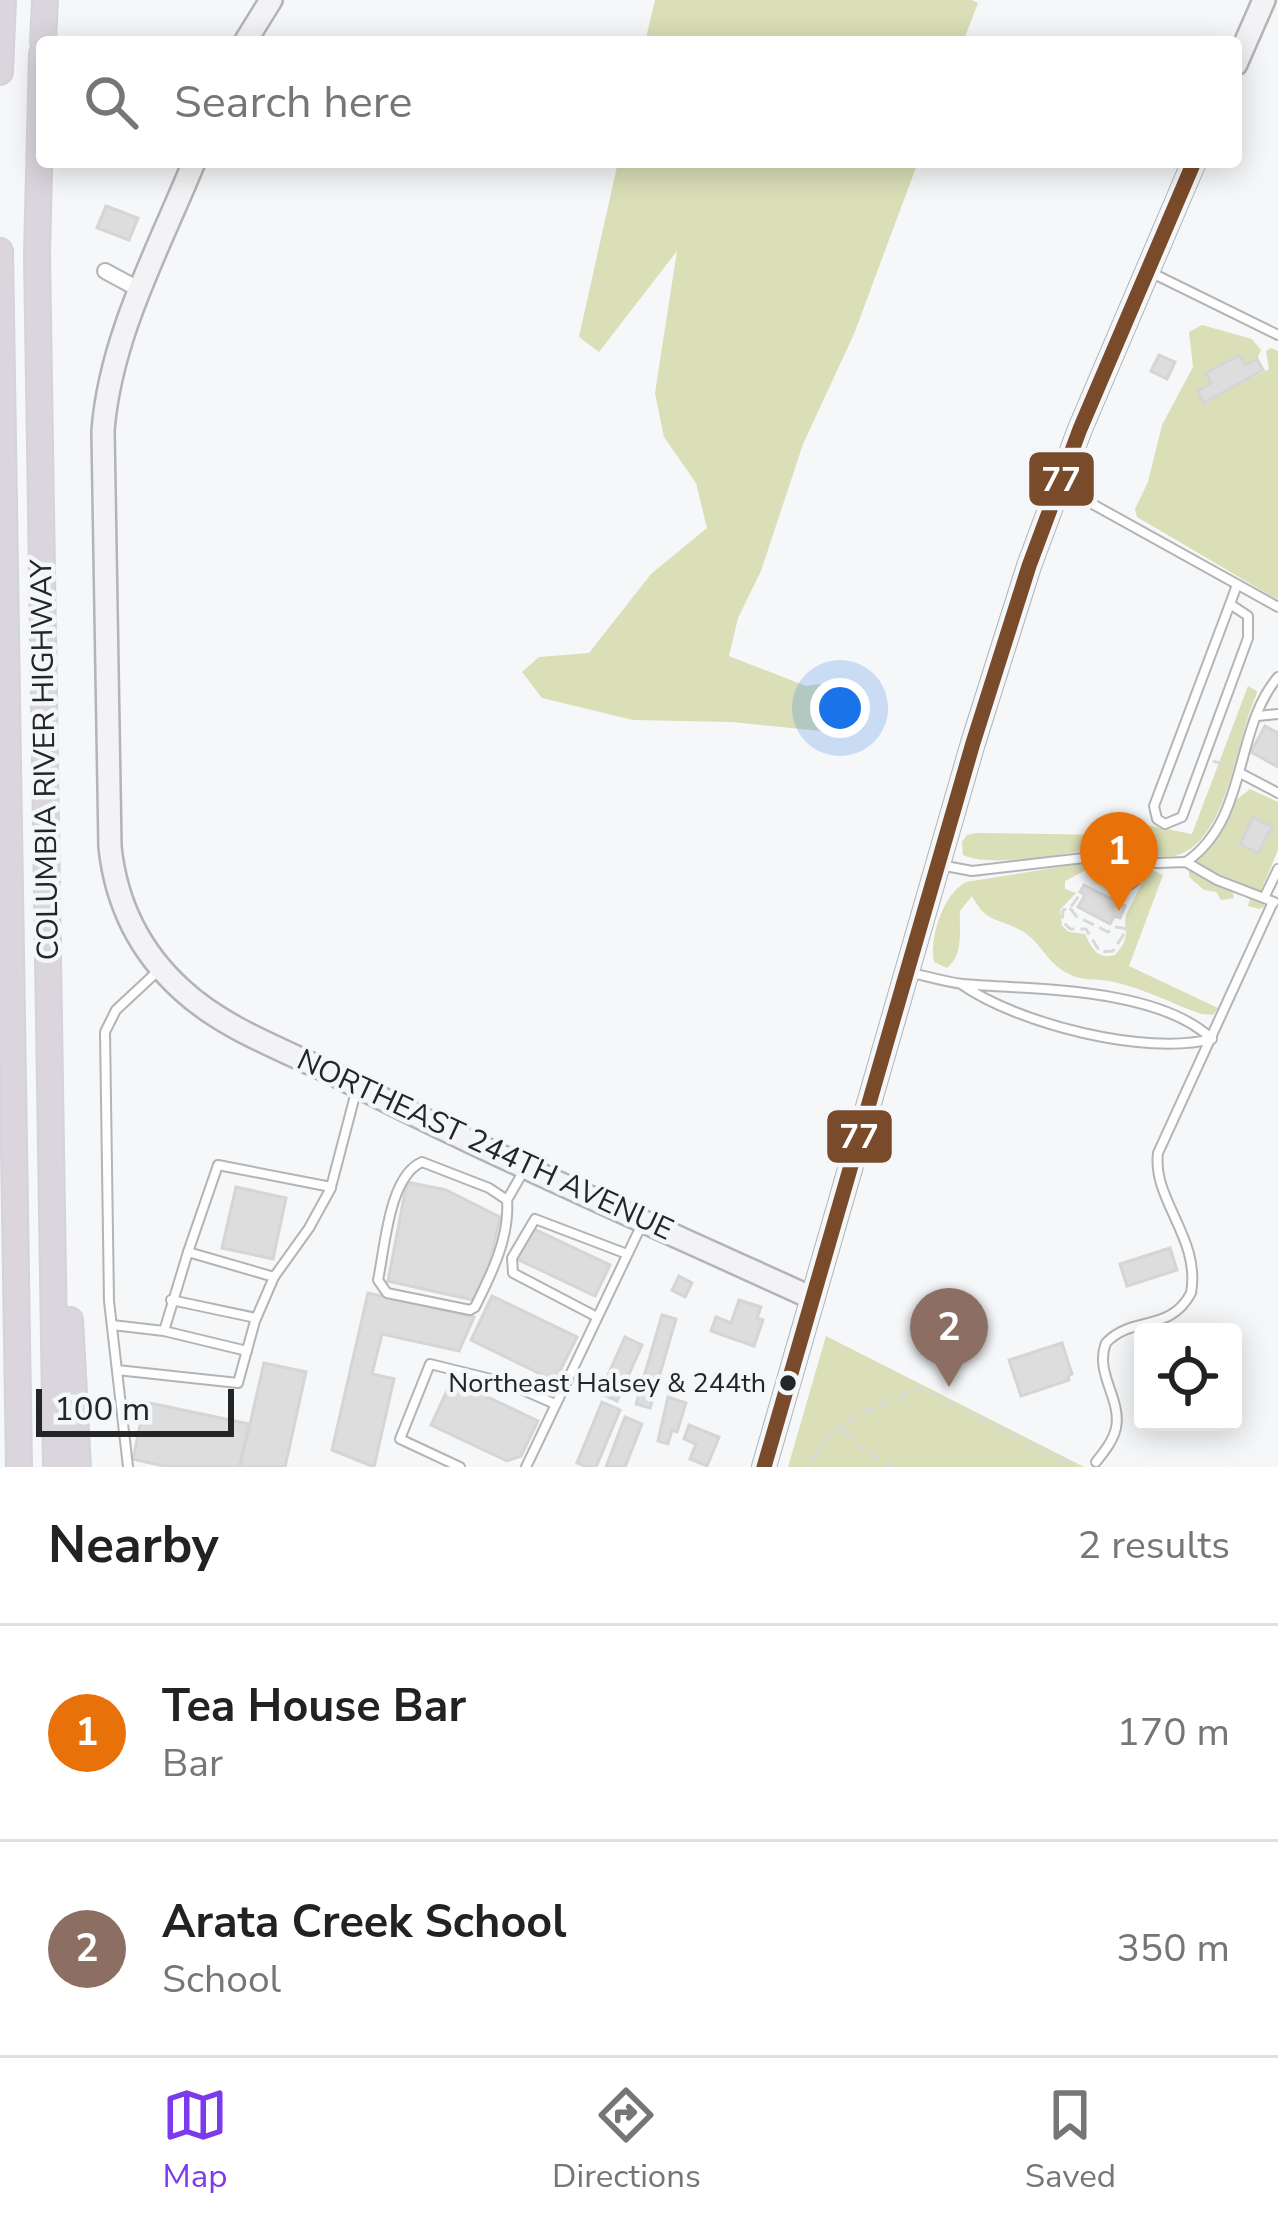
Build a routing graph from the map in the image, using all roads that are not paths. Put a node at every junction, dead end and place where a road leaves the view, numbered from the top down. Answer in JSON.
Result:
{"nodes":[{"id":1,"x":3,"y":0,"type":"edge"},
{"id":2,"x":45,"y":0,"type":"edge"},
{"id":3,"x":271,"y":0,"type":"edge"},
{"id":4,"x":1264,"y":0,"type":"edge"},
{"id":5,"x":43,"y":36,"type":"edge"},
{"id":6,"x":249,"y":36,"type":"edge"},
{"id":7,"x":1242,"y":50,"type":"edge"},
{"id":8,"x":0,"y":72,"type":"edge"},
{"id":9,"x":39,"y":168,"type":"edge"},
{"id":10,"x":192,"y":168,"type":"edge"},
{"id":11,"x":1191,"y":168,"type":"edge"},
{"id":12,"x":0,"y":251,"type":"edge"},
{"id":13,"x":105,"y":271,"type":"dead end"},
{"id":14,"x":1147,"y":271,"type":"junction"},
{"id":15,"x":142,"y":291,"type":"junction"},
{"id":16,"x":1278,"y":334,"type":"edge"},
{"id":17,"x":1058,"y":485,"type":"junction"},
{"id":18,"x":1237,"y":585,"type":"junction"},
{"id":19,"x":1230,"y":604,"type":"junction"},
{"id":20,"x":1278,"y":607,"type":"edge"},
{"id":21,"x":1278,"y":677,"type":"edge"},
{"id":22,"x":1278,"y":714,"type":"edge"},
{"id":23,"x":1258,"y":716,"type":"junction"},
{"id":24,"x":1237,"y":771,"type":"junction"},
{"id":25,"x":1278,"y":793,"type":"edge"},
{"id":26,"x":1096,"y":857,"type":"junction"},
{"id":27,"x":1144,"y":862,"type":"junction"},
{"id":28,"x":1186,"y":862,"type":"junction"},
{"id":29,"x":938,"y":865,"type":"junction"},
{"id":30,"x":1278,"y":869,"type":"edge"},
{"id":31,"x":1272,"y":901,"type":"edge"},
{"id":32,"x":164,"y":972,"type":"junction"},
{"id":33,"x":907,"y":972,"type":"junction"},
{"id":34,"x":962,"y":984,"type":"junction"},
{"id":35,"x":1212,"y":1039,"type":"junction"},
{"id":36,"x":357,"y":1087,"type":"junction"},
{"id":37,"x":527,"y":1165,"type":"junction"},
{"id":38,"x":331,"y":1187,"type":"junction"},
{"id":39,"x":507,"y":1200,"type":"junction"},
{"id":40,"x":15,"y":1214,"type":"junction"},
{"id":41,"x":644,"y":1220,"type":"junction"},
{"id":42,"x":53,"y":1228,"type":"junction"},
{"id":43,"x":188,"y":1252,"type":"junction"},
{"id":44,"x":627,"y":1255,"type":"junction"},
{"id":45,"x":274,"y":1277,"type":"junction"},
{"id":46,"x":812,"y":1298,"type":"junction"},
{"id":47,"x":172,"y":1300,"type":"junction"},
{"id":48,"x":597,"y":1317,"type":"junction"},
{"id":49,"x":256,"y":1318,"type":"junction"},
{"id":50,"x":112,"y":1325,"type":"junction"},
{"id":51,"x":164,"y":1331,"type":"junction"},
{"id":52,"x":0,"y":1335,"type":"edge"},
{"id":53,"x":247,"y":1352,"type":"junction"},
{"id":54,"x":117,"y":1370,"type":"junction"},
{"id":55,"x":555,"y":1404,"type":"junction"},
{"id":56,"x":1096,"y":1462,"type":"dead end"},
{"id":57,"x":19,"y":1467,"type":"edge"},
{"id":58,"x":56,"y":1467,"type":"edge"},
{"id":59,"x":78,"y":1467,"type":"edge"},
{"id":60,"x":128,"y":1467,"type":"edge"},
{"id":61,"x":460,"y":1467,"type":"edge"},
{"id":62,"x":526,"y":1467,"type":"edge"},
{"id":63,"x":764,"y":1467,"type":"edge"}],
"edges":[{"from":1,"to":8,"type":"highway"},
{"from":2,"to":5,"type":"highway"},
{"from":3,"to":6,"type":"street"},
{"from":4,"to":7,"type":"street"},
{"from":9,"to":42,"type":"highway","name":"COLUMBIA RIVER HIGHWAY"},
{"from":10,"to":15,"type":"street","name":"NORTHEAST 244TH AVENUE"},
{"from":11,"to":14,"type":"street"},
{"from":12,"to":40,"type":"highway","name":"COLUMBIA RIVER HIGHWAY"},
{"from":13,"to":15,"type":"street"},
{"from":14,"to":16,"type":"lane"},
{"from":14,"to":17,"type":"street"},
{"from":15,"to":32,"type":"street","name":"NORTHEAST 244TH AVENUE"},
{"from":17,"to":18,"type":"lane"},
{"from":17,"to":29,"type":"street"},
{"from":18,"to":19,"type":"lane"},
{"from":18,"to":20,"type":"lane"},
{"from":19,"to":19,"type":"lane"},
{"from":21,"to":23,"type":"lane"},
{"from":22,"to":23,"type":"lane"},
{"from":23,"to":24,"type":"lane"},
{"from":24,"to":25,"type":"lane"},
{"from":24,"to":28,"type":"lane"},
{"from":26,"to":27,"type":"lane"},
{"from":26,"to":27,"type":"lane"},
{"from":26,"to":29,"type":"lane"},
{"from":27,"to":28,"type":"lane"},
{"from":28,"to":31,"type":"lane"},
{"from":29,"to":33,"type":"street"},
{"from":30,"to":31,"type":"lane"},
{"from":31,"to":35,"type":"lane"},
{"from":32,"to":36,"type":"street","name":"NORTHEAST 244TH AVENUE"},
{"from":32,"to":50,"type":"lane"},
{"from":33,"to":34,"type":"lane"},
{"from":33,"to":46,"type":"street"},
{"from":34,"to":35,"type":"lane"},
{"from":34,"to":35,"type":"lane"},
{"from":35,"to":56,"type":"lane"},
{"from":36,"to":37,"type":"street","name":"NORTHEAST 244TH AVENUE"},
{"from":36,"to":38,"type":"lane"},
{"from":37,"to":39,"type":"lane"},
{"from":37,"to":41,"type":"street","name":"NORTHEAST 244TH AVENUE"},
{"from":38,"to":43,"type":"lane"},
{"from":38,"to":45,"type":"lane"},
{"from":39,"to":39,"type":"lane"},
{"from":40,"to":52,"type":"highway"},
{"from":40,"to":57,"type":"highway","name":"COLUMBIA RIVER HIGHWAY"},
{"from":41,"to":44,"type":"lane"},
{"from":41,"to":46,"type":"street","name":"NORTHEAST 244TH AVENUE"},
{"from":42,"to":58,"type":"highway","name":"COLUMBIA RIVER HIGHWAY"},
{"from":42,"to":59,"type":"highway"},
{"from":43,"to":45,"type":"lane"},
{"from":43,"to":47,"type":"lane"},
{"from":44,"to":48,"type":"lane"},
{"from":44,"to":48,"type":"lane"},
{"from":45,"to":49,"type":"lane"},
{"from":46,"to":63,"type":"street"},
{"from":47,"to":49,"type":"lane"},
{"from":47,"to":51,"type":"lane"},
{"from":48,"to":55,"type":"lane"},
{"from":49,"to":53,"type":"lane"},
{"from":50,"to":51,"type":"lane"},
{"from":50,"to":54,"type":"lane"},
{"from":51,"to":53,"type":"lane"},
{"from":53,"to":54,"type":"lane"},
{"from":54,"to":60,"type":"lane"},
{"from":55,"to":61,"type":"lane"},
{"from":55,"to":62,"type":"lane"}]}
